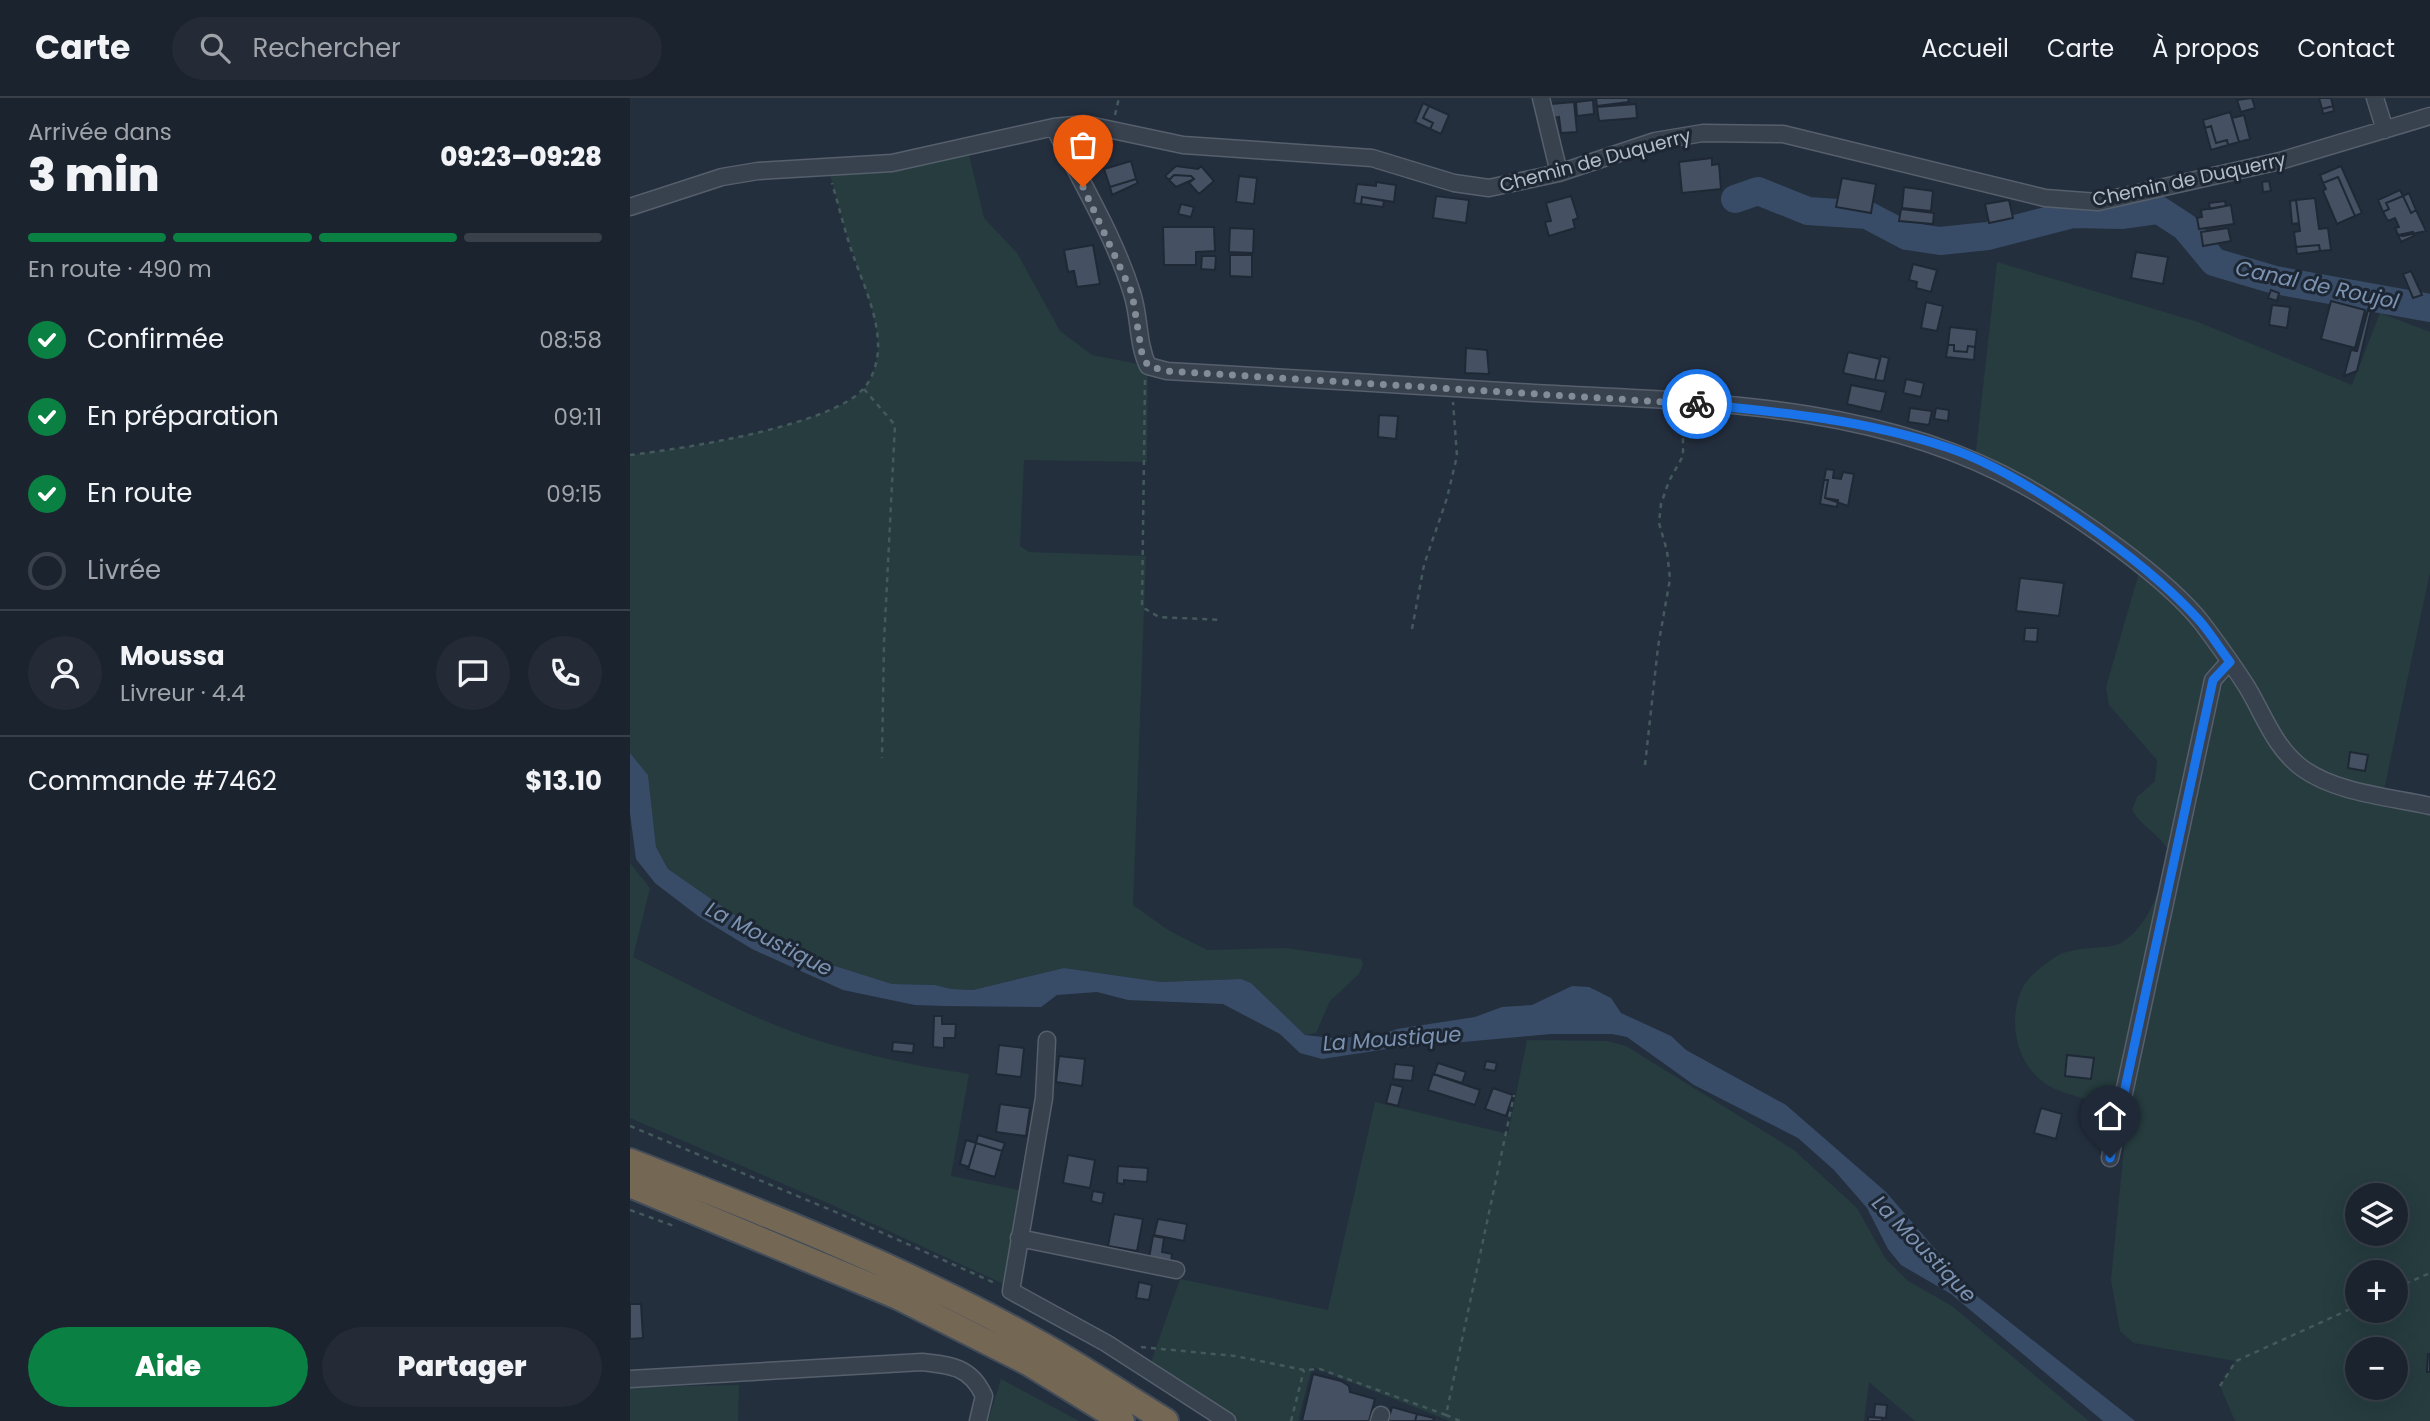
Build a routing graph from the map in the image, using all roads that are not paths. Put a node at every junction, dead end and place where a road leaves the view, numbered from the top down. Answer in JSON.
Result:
{"nodes":[{"id":1,"x":1541,"y":98,"type":"edge"},
{"id":2,"x":2375,"y":98,"type":"edge"},
{"id":3,"x":2430,"y":116,"type":"edge"},
{"id":4,"x":1054,"y":127,"type":"junction"},
{"id":5,"x":2385,"y":130,"type":"junction"},
{"id":6,"x":1559,"y":173,"type":"junction"},
{"id":7,"x":630,"y":207,"type":"edge"},
{"id":8,"x":2230,"y":662,"type":"junction"},
{"id":9,"x":2430,"y":806,"type":"edge"},
{"id":10,"x":1047,"y":1040,"type":"dead end"},
{"id":11,"x":2110,"y":1158,"type":"dead end"},
{"id":12,"x":630,"y":1161,"type":"edge"},
{"id":13,"x":630,"y":1185,"type":"edge"},
{"id":14,"x":1019,"y":1238,"type":"junction"},
{"id":15,"x":1176,"y":1270,"type":"dead end"},
{"id":16,"x":630,"y":1378,"type":"edge"},
{"id":17,"x":978,"y":1421,"type":"edge"},
{"id":18,"x":1122,"y":1421,"type":"edge"},
{"id":19,"x":1166,"y":1421,"type":"edge"},
{"id":20,"x":1227,"y":1421,"type":"edge"}],
"edges":[{"from":1,"to":6,"type":"street"},
{"from":2,"to":5,"type":"street"},
{"from":3,"to":5,"type":"street","name":"Chemin de Duquerry"},
{"from":4,"to":6,"type":"street","name":"Chemin de Duquerry"},
{"from":4,"to":7,"type":"street","name":"Chemin de Duquerry"},
{"from":4,"to":8,"type":"street"},
{"from":5,"to":6,"type":"street","name":"Chemin de Duquerry"},
{"from":8,"to":9,"type":"street"},
{"from":8,"to":11,"type":"street"},
{"from":10,"to":14,"type":"street"},
{"from":12,"to":19,"type":"highway"},
{"from":13,"to":18,"type":"highway"},
{"from":14,"to":15,"type":"street"},
{"from":14,"to":20,"type":"street"},
{"from":16,"to":17,"type":"street"}]}
